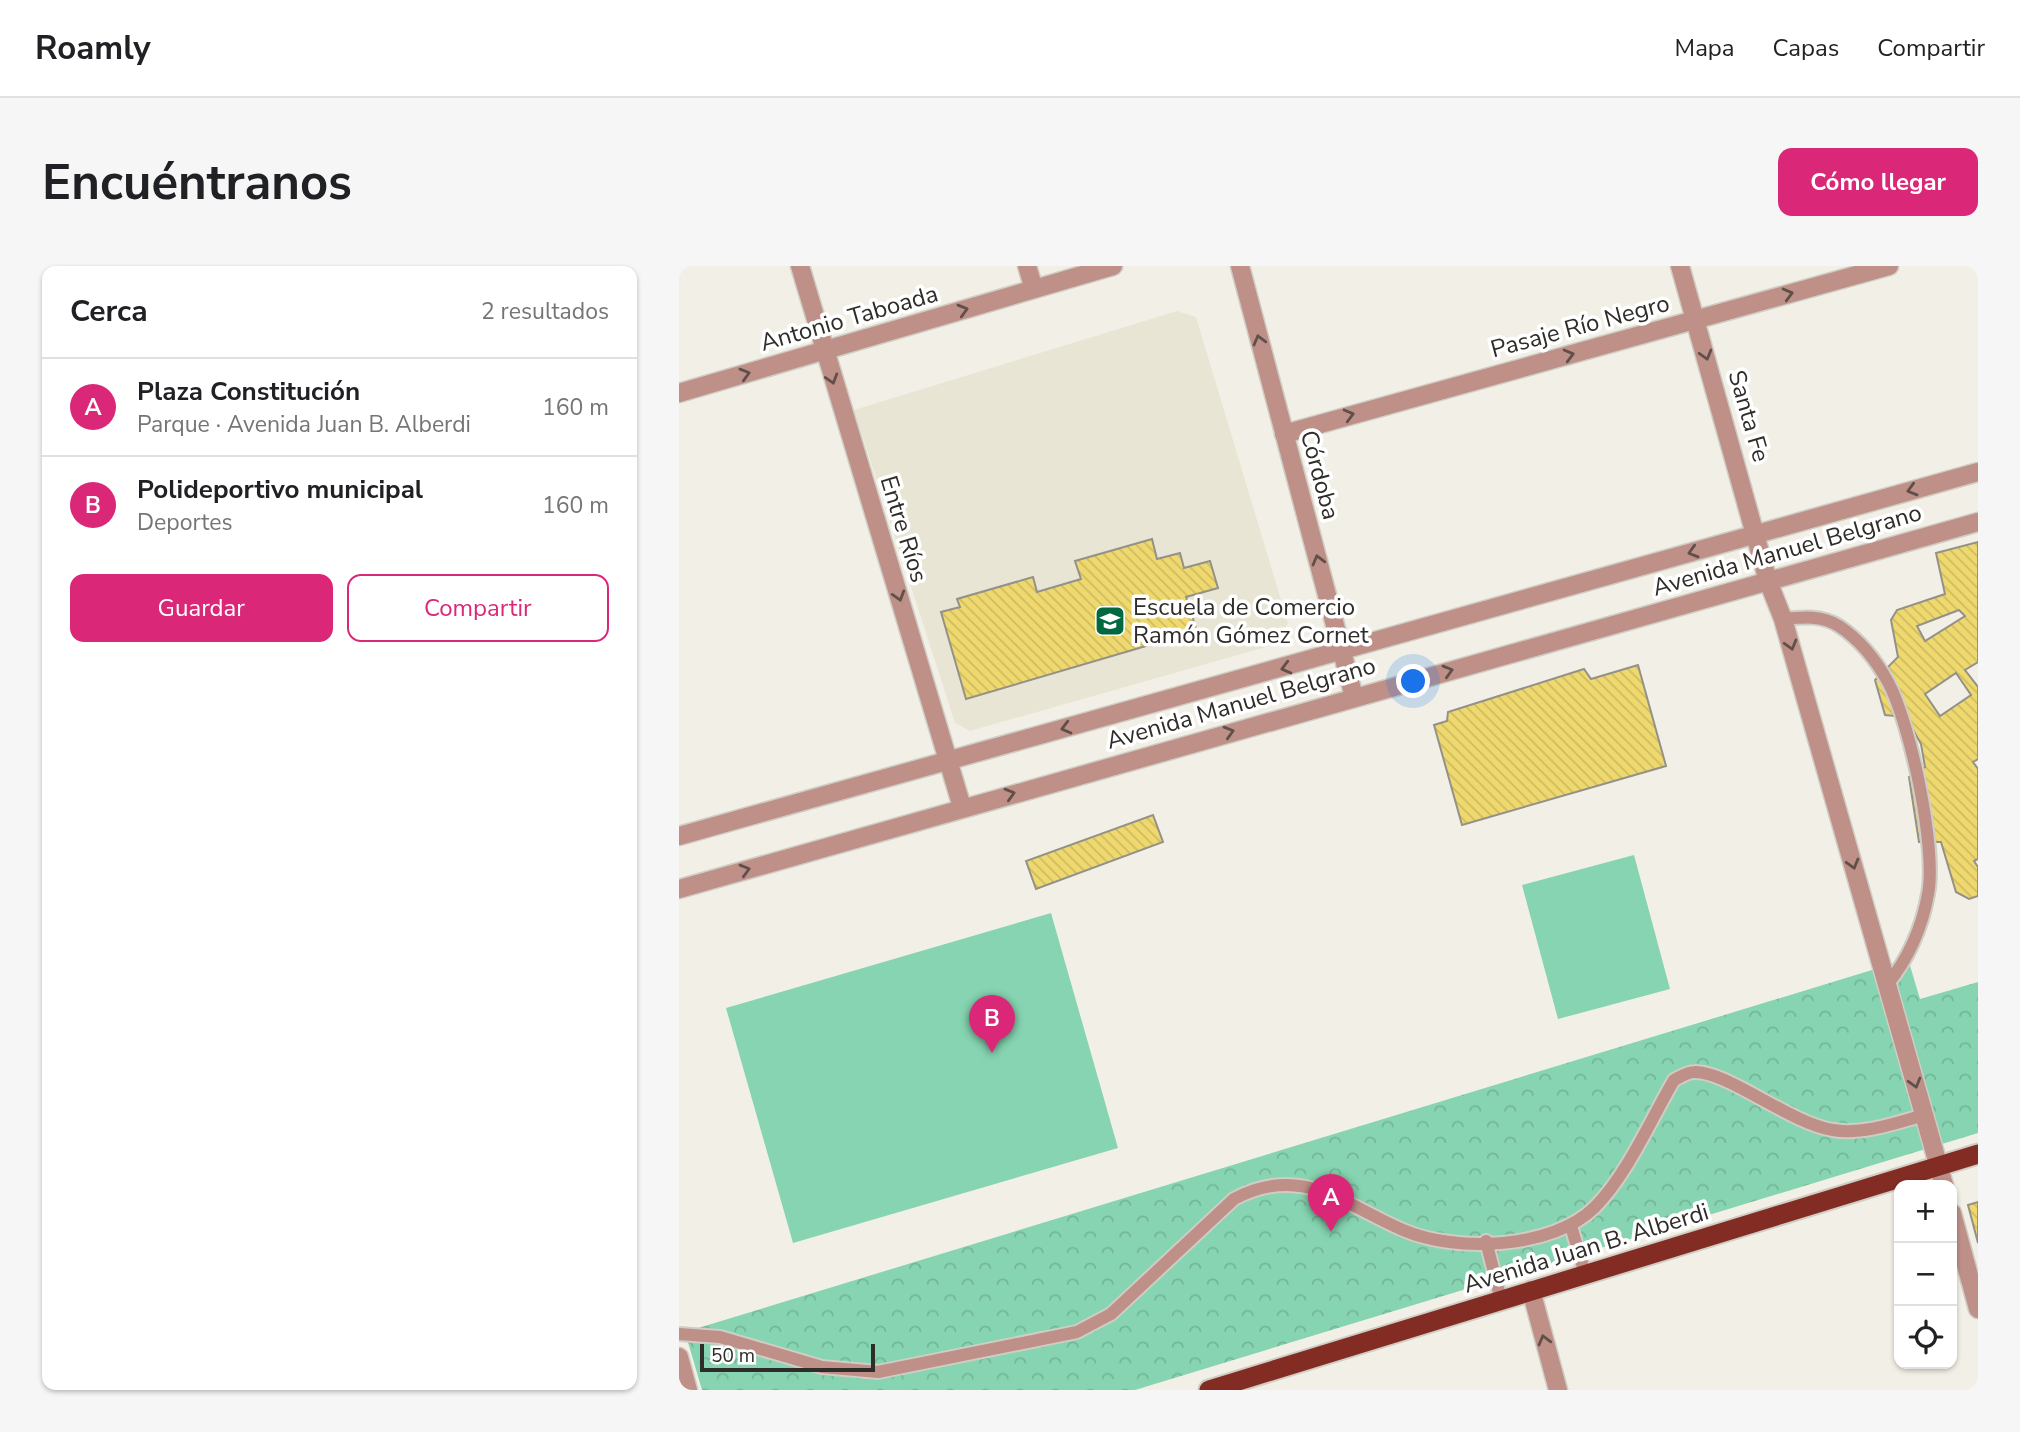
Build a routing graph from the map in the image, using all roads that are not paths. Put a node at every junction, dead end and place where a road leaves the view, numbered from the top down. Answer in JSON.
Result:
{"nodes":[{"id":1,"x":800,"y":266,"type":"edge"},
{"id":2,"x":1027,"y":266,"type":"edge"},
{"id":3,"x":1113,"y":266,"type":"edge"},
{"id":4,"x":1240,"y":266,"type":"edge"},
{"id":5,"x":1680,"y":266,"type":"edge"},
{"id":6,"x":1889,"y":266,"type":"edge"},
{"id":7,"x":1034,"y":289,"type":"junction"},
{"id":8,"x":1696,"y":319,"type":"junction"},
{"id":9,"x":824,"y":351,"type":"junction"},
{"id":10,"x":679,"y":393,"type":"edge"},
{"id":11,"x":1284,"y":434,"type":"junction"},
{"id":12,"x":1978,"y":472,"type":"edge"},
{"id":13,"x":1978,"y":522,"type":"edge"},
{"id":14,"x":1757,"y":534,"type":"junction"},
{"id":15,"x":1768,"y":581,"type":"junction"},
{"id":16,"x":1783,"y":619,"type":"junction"},
{"id":17,"x":1343,"y":652,"type":"junction"},
{"id":18,"x":1354,"y":697,"type":"junction"},
{"id":19,"x":950,"y":759,"type":"junction"},
{"id":20,"x":963,"y":807,"type":"junction"},
{"id":21,"x":679,"y":836,"type":"edge"},
{"id":22,"x":679,"y":889,"type":"edge"},
{"id":23,"x":1887,"y":985,"type":"junction"},
{"id":24,"x":1924,"y":1115,"type":"junction"},
{"id":25,"x":1978,"y":1154,"type":"edge"},
{"id":26,"x":1939,"y":1166,"type":"junction"},
{"id":27,"x":1943,"y":1180,"type":"edge"},
{"id":28,"x":1571,"y":1226,"type":"junction"},
{"id":29,"x":1957,"y":1231,"type":"edge"},
{"id":30,"x":1486,"y":1241,"type":"junction"},
{"id":31,"x":1585,"y":1274,"type":"junction"},
{"id":32,"x":1531,"y":1290,"type":"junction"},
{"id":33,"x":1501,"y":1300,"type":"junction"},
{"id":34,"x":1978,"y":1309,"type":"edge"},
{"id":35,"x":679,"y":1334,"type":"edge"},
{"id":36,"x":679,"y":1357,"type":"edge"},
{"id":37,"x":688,"y":1390,"type":"edge"},
{"id":38,"x":1209,"y":1390,"type":"edge"},
{"id":39,"x":1557,"y":1390,"type":"edge"}],
"edges":[{"from":1,"to":9,"type":"street","name":"Entre Ríos"},
{"from":2,"to":7,"type":"street"},
{"from":3,"to":7,"type":"street","name":"Antonio Taboada"},
{"from":11,"to":4,"type":"street","name":"Córdoba","one_way":true},
{"from":5,"to":8,"type":"street","name":"Santa Fe"},
{"from":8,"to":6,"type":"street","name":"Pasaje Río Negro","one_way":true},
{"from":9,"to":7,"type":"street","name":"Antonio Taboada","one_way":true},
{"from":11,"to":8,"type":"street","name":"Pasaje Río Negro","one_way":true},
{"from":8,"to":14,"type":"street","name":"Santa Fe","one_way":true},
{"from":10,"to":9,"type":"street","name":"Antonio Taboada","one_way":true},
{"from":9,"to":19,"type":"street","name":"Entre Ríos","one_way":true},
{"from":17,"to":11,"type":"street","name":"Córdoba","one_way":true},
{"from":12,"to":14,"type":"street","name":"Avenida Manuel Belgrano","one_way":true},
{"from":13,"to":15,"type":"street","name":"Avenida Manuel Belgrano"},
{"from":14,"to":15,"type":"street","name":"Santa Fe"},
{"from":14,"to":17,"type":"street","name":"Avenida Manuel Belgrano","one_way":true},
{"from":15,"to":16,"type":"street","name":"Santa Fe"},
{"from":18,"to":15,"type":"street","name":"Avenida Manuel Belgrano","one_way":true},
{"from":16,"to":23,"type":"street","name":"Santa Fe","one_way":true},
{"from":16,"to":23,"type":"lane"},
{"from":17,"to":18,"type":"street","name":"Córdoba"},
{"from":17,"to":19,"type":"street","name":"Avenida Manuel Belgrano","one_way":true},
{"from":20,"to":18,"type":"street","name":"Avenida Manuel Belgrano","one_way":true},
{"from":19,"to":20,"type":"street","name":"Entre Ríos"},
{"from":19,"to":21,"type":"street","name":"Avenida Manuel Belgrano"},
{"from":22,"to":20,"type":"street","name":"Avenida Manuel Belgrano","one_way":true},
{"from":23,"to":24,"type":"street","name":"Santa Fe","one_way":true},
{"from":24,"to":26,"type":"street","name":"Santa Fe"},
{"from":24,"to":28,"type":"lane"},
{"from":25,"to":26,"type":"highway","name":"Avenida Juan B. Alberdi"},
{"from":26,"to":27,"type":"street","name":"Santa Fe"},
{"from":26,"to":31,"type":"highway","name":"Avenida Juan B. Alberdi"},
{"from":28,"to":30,"type":"lane"},
{"from":28,"to":31,"type":"lane"},
{"from":29,"to":34,"type":"street"},
{"from":30,"to":33,"type":"lane"},
{"from":30,"to":35,"type":"lane"},
{"from":31,"to":32,"type":"highway","name":"Avenida Juan B. Alberdi"},
{"from":32,"to":33,"type":"highway","name":"Avenida Juan B. Alberdi"},
{"from":39,"to":32,"type":"street","one_way":true},
{"from":33,"to":38,"type":"highway","name":"Avenida Juan B. Alberdi"},
{"from":36,"to":37,"type":"street"}]}
